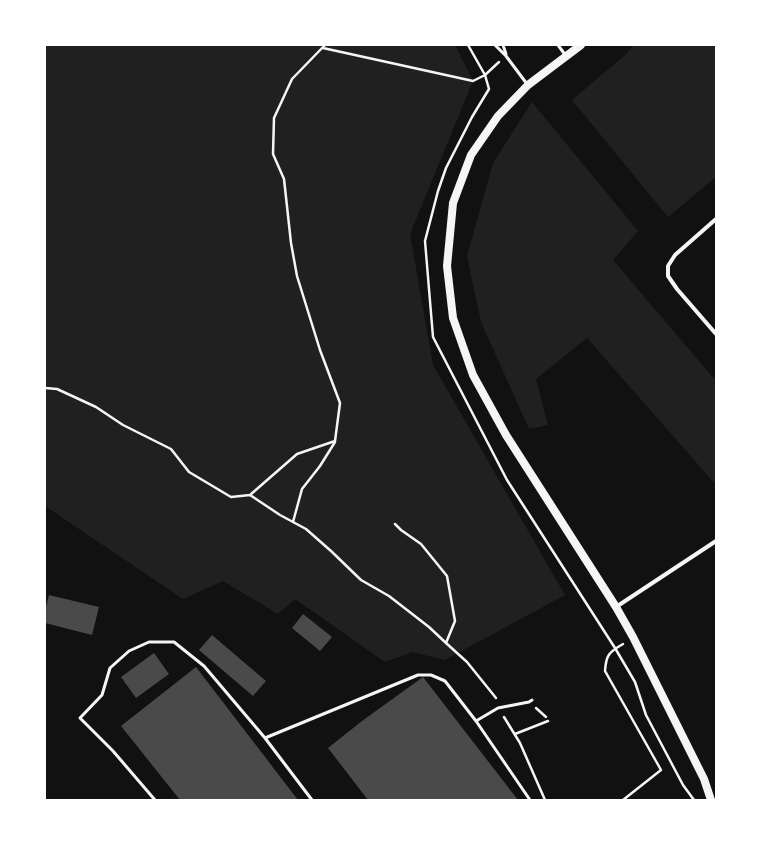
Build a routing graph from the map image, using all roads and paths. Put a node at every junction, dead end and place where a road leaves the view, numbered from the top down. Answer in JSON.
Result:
{"nodes":[{"id":1,"x":468,"y":45,"type":"edge"},
{"id":2,"x":495,"y":45,"type":"edge"},
{"id":3,"x":504,"y":45,"type":"edge"},
{"id":4,"x":558,"y":45,"type":"edge"},
{"id":5,"x":581,"y":45,"type":"edge"},
{"id":6,"x":324,"y":46,"type":"edge"},
{"id":7,"x":506,"y":56,"type":"junction"},
{"id":8,"x":566,"y":56,"type":"junction"},
{"id":9,"x":501,"y":61,"type":"dead end"},
{"id":10,"x":485,"y":75,"type":"junction"},
{"id":11,"x":528,"y":85,"type":"junction"},
{"id":12,"x":716,"y":219,"type":"edge"},
{"id":13,"x":716,"y":334,"type":"edge"},
{"id":14,"x":45,"y":388,"type":"edge"},
{"id":15,"x":335,"y":441,"type":"junction"},
{"id":16,"x":250,"y":495,"type":"junction"},
{"id":17,"x":292,"y":522,"type":"junction"},
{"id":18,"x":395,"y":524,"type":"dead end"},
{"id":19,"x":716,"y":541,"type":"edge"},
{"id":20,"x":616,"y":607,"type":"junction"},
{"id":21,"x":429,"y":627,"type":"dead end"},
{"id":22,"x":633,"y":637,"type":"junction"},
{"id":23,"x":446,"y":643,"type":"dead end"},
{"id":24,"x":615,"y":648,"type":"junction"},
{"id":25,"x":532,"y":700,"type":"dead end"},
{"id":26,"x":548,"y":720,"type":"dead end"},
{"id":27,"x":476,"y":721,"type":"junction"},
{"id":28,"x":515,"y":734,"type":"dead end"},
{"id":29,"x":265,"y":738,"type":"junction"},
{"id":30,"x":155,"y":800,"type":"edge"},
{"id":31,"x":312,"y":800,"type":"edge"},
{"id":32,"x":530,"y":800,"type":"edge"},
{"id":33,"x":623,"y":800,"type":"edge"},
{"id":34,"x":694,"y":800,"type":"edge"},
{"id":35,"x":710,"y":800,"type":"edge"}],
"edges":[{"from":1,"to":10,"type":"path"},
{"from":2,"to":7,"type":"lane"},
{"from":3,"to":7,"type":"lane"},
{"from":4,"to":8,"type":"lane"},
{"from":5,"to":8,"type":"main road"},
{"from":6,"to":10,"type":"path"},
{"from":6,"to":15,"type":"path"},
{"from":7,"to":11,"type":"lane"},
{"from":8,"to":11,"type":"main road"},
{"from":9,"to":10,"type":"path"},
{"from":10,"to":24,"type":"path"},
{"from":11,"to":20,"type":"main road"},
{"from":12,"to":13,"type":"street"},
{"from":14,"to":16,"type":"path"},
{"from":15,"to":16,"type":"path"},
{"from":15,"to":17,"type":"path"},
{"from":16,"to":17,"type":"path"},
{"from":17,"to":21,"type":"path"},
{"from":18,"to":23,"type":"path"},
{"from":19,"to":20,"type":"street"},
{"from":20,"to":22,"type":"main road"},
{"from":22,"to":24,"type":"path"},
{"from":22,"to":35,"type":"main road"},
{"from":24,"to":33,"type":"path"},
{"from":24,"to":34,"type":"path"},
{"from":25,"to":27,"type":"lane"},
{"from":26,"to":28,"type":"path"},
{"from":27,"to":29,"type":"lane"},
{"from":27,"to":32,"type":"lane"},
{"from":29,"to":30,"type":"lane"},
{"from":29,"to":31,"type":"lane"}]}
